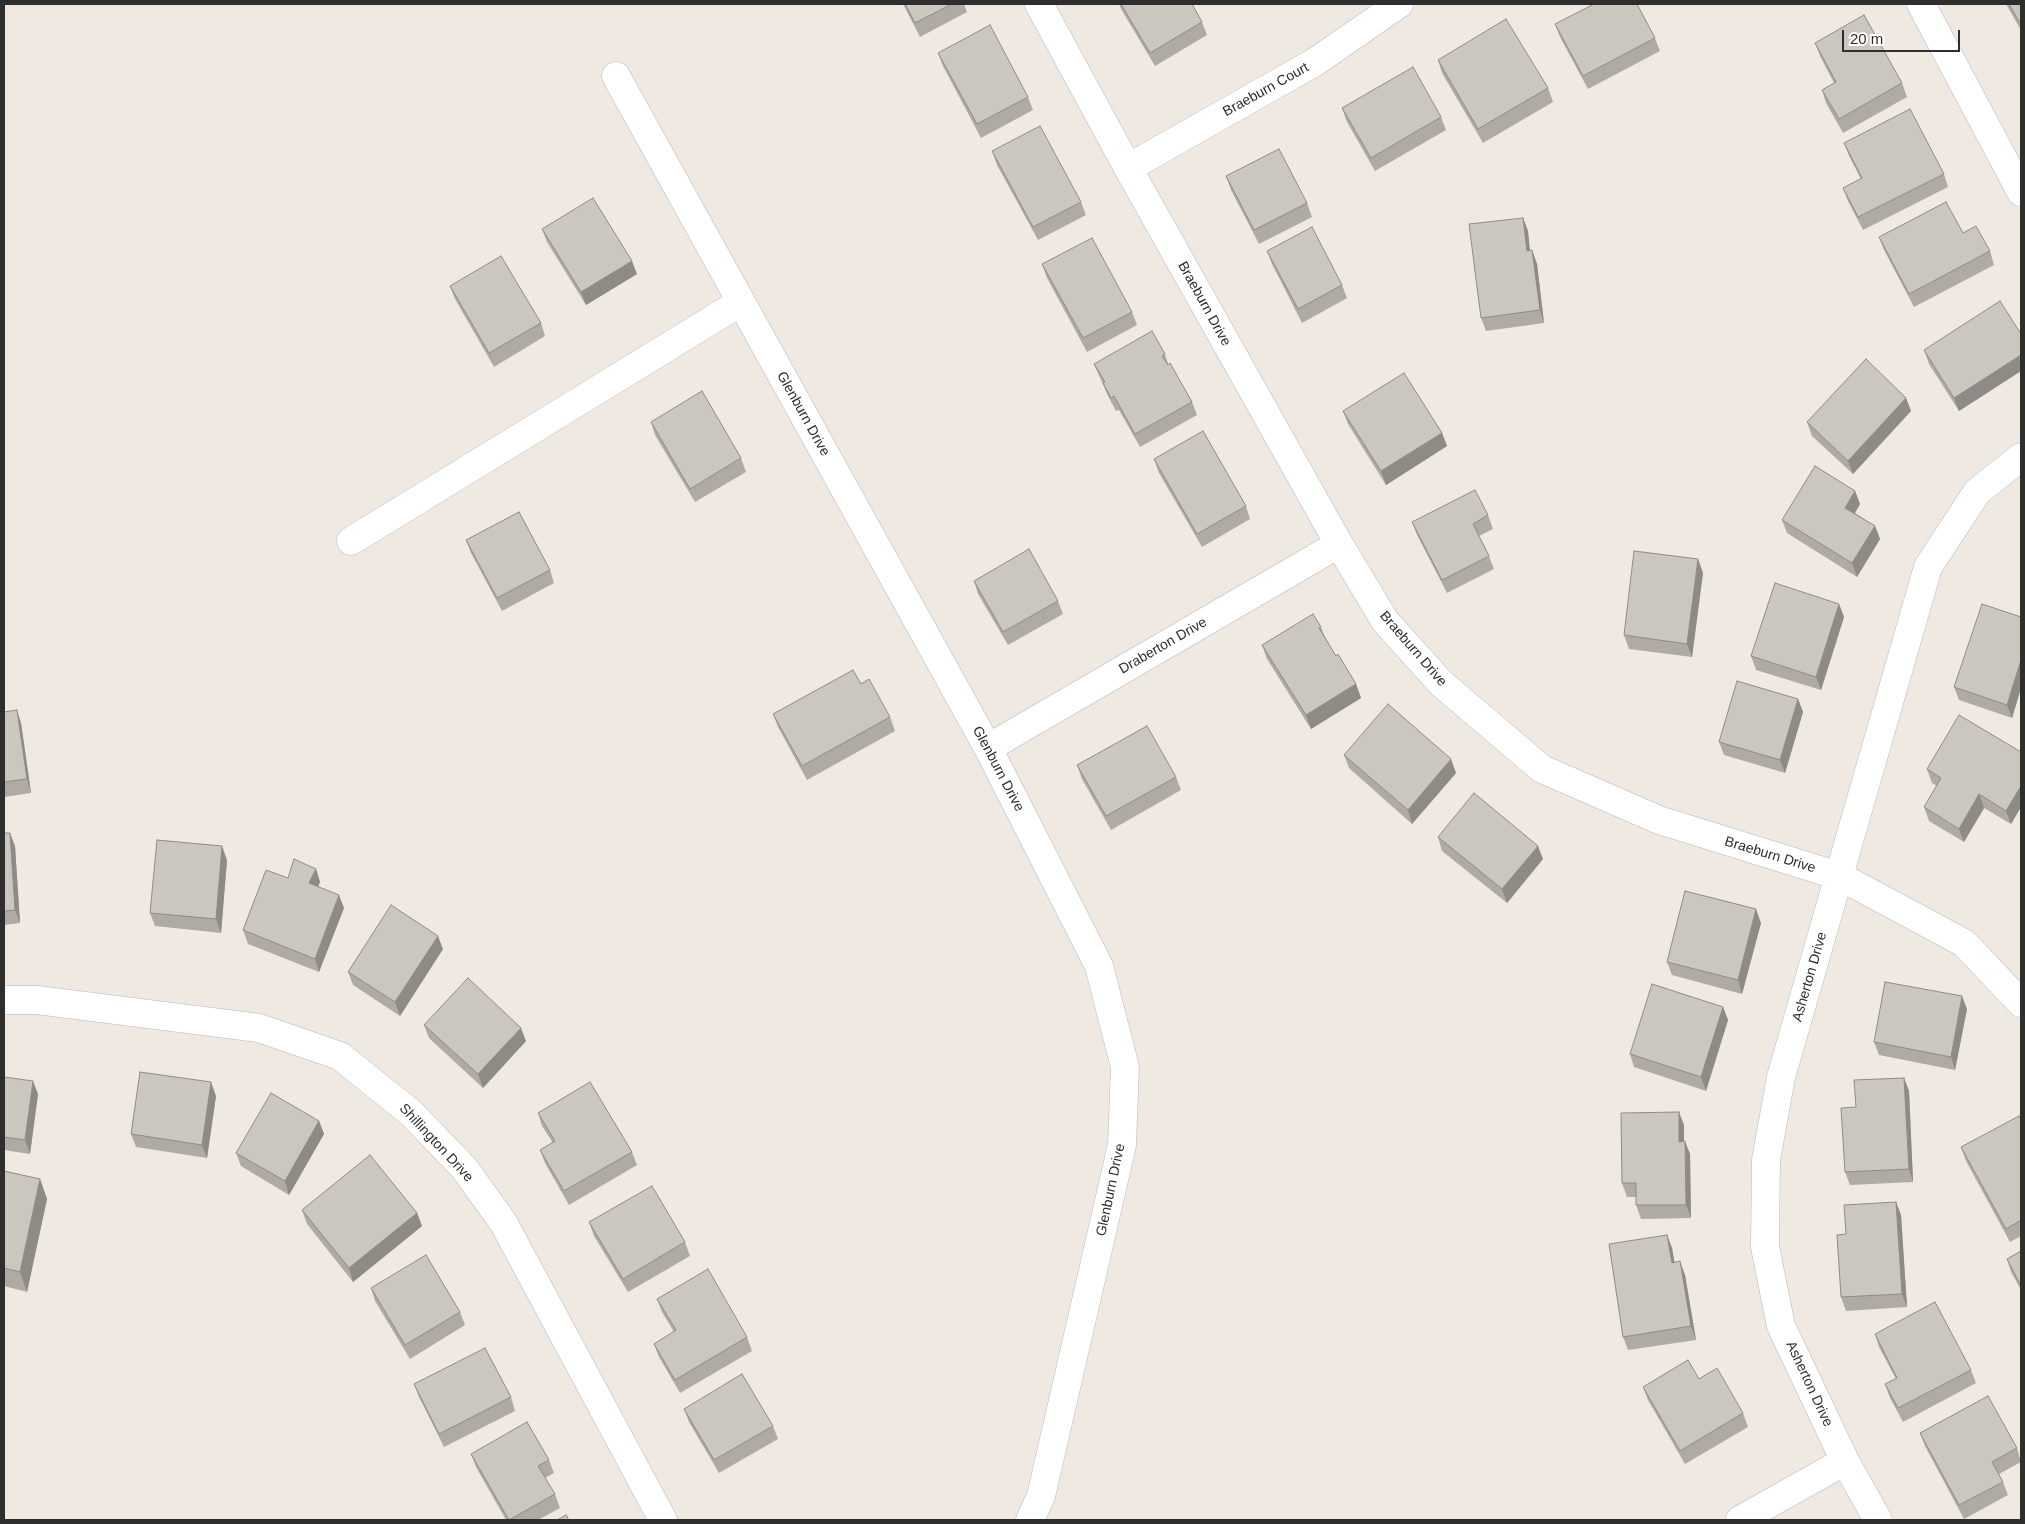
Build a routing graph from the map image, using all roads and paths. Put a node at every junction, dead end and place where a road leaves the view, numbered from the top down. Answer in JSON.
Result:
{"nodes":[{"id":1,"x":1040,"y":4,"type":"edge"},
{"id":2,"x":1399,"y":4,"type":"edge"},
{"id":3,"x":1921,"y":4,"type":"edge"},
{"id":4,"x":616,"y":76,"type":"dead end"},
{"id":5,"x":1128,"y":168,"type":"junction"},
{"id":6,"x":2021,"y":192,"type":"edge"},
{"id":7,"x":741,"y":302,"type":"junction"},
{"id":8,"x":2021,"y":457,"type":"edge"},
{"id":9,"x":351,"y":541,"type":"dead end"},
{"id":10,"x":1339,"y":544,"type":"junction"},
{"id":11,"x":988,"y":748,"type":"junction"},
{"id":12,"x":1839,"y":876,"type":"junction"},
{"id":13,"x":4,"y":1000,"type":"edge"},
{"id":14,"x":2021,"y":1003,"type":"edge"},
{"id":15,"x":1845,"y":1461,"type":"junction"},
{"id":16,"x":664,"y":1520,"type":"edge"},
{"id":17,"x":1030,"y":1520,"type":"edge"},
{"id":18,"x":1740,"y":1520,"type":"edge"},
{"id":19,"x":1878,"y":1520,"type":"edge"}],
"edges":[{"from":1,"to":5,"type":"street","name":"Braeburn Drive"},
{"from":2,"to":5,"type":"street","name":"Braeburn Court"},
{"from":3,"to":6,"type":"street"},
{"from":4,"to":7,"type":"street","name":"Glenburn Drive"},
{"from":5,"to":10,"type":"street","name":"Braeburn Drive"},
{"from":7,"to":9,"type":"street"},
{"from":7,"to":11,"type":"street","name":"Glenburn Drive"},
{"from":8,"to":12,"type":"street","name":"Asherton Drive"},
{"from":10,"to":11,"type":"street","name":"Draberton Drive"},
{"from":10,"to":12,"type":"street","name":"Braeburn Drive"},
{"from":11,"to":17,"type":"street","name":"Glenburn Drive"},
{"from":12,"to":14,"type":"street","name":"Braeburn Drive"},
{"from":12,"to":15,"type":"street","name":"Asherton Drive"},
{"from":13,"to":16,"type":"street","name":"Shillington Drive"},
{"from":15,"to":18,"type":"street"},
{"from":15,"to":19,"type":"street","name":"Asherton Drive"}]}
